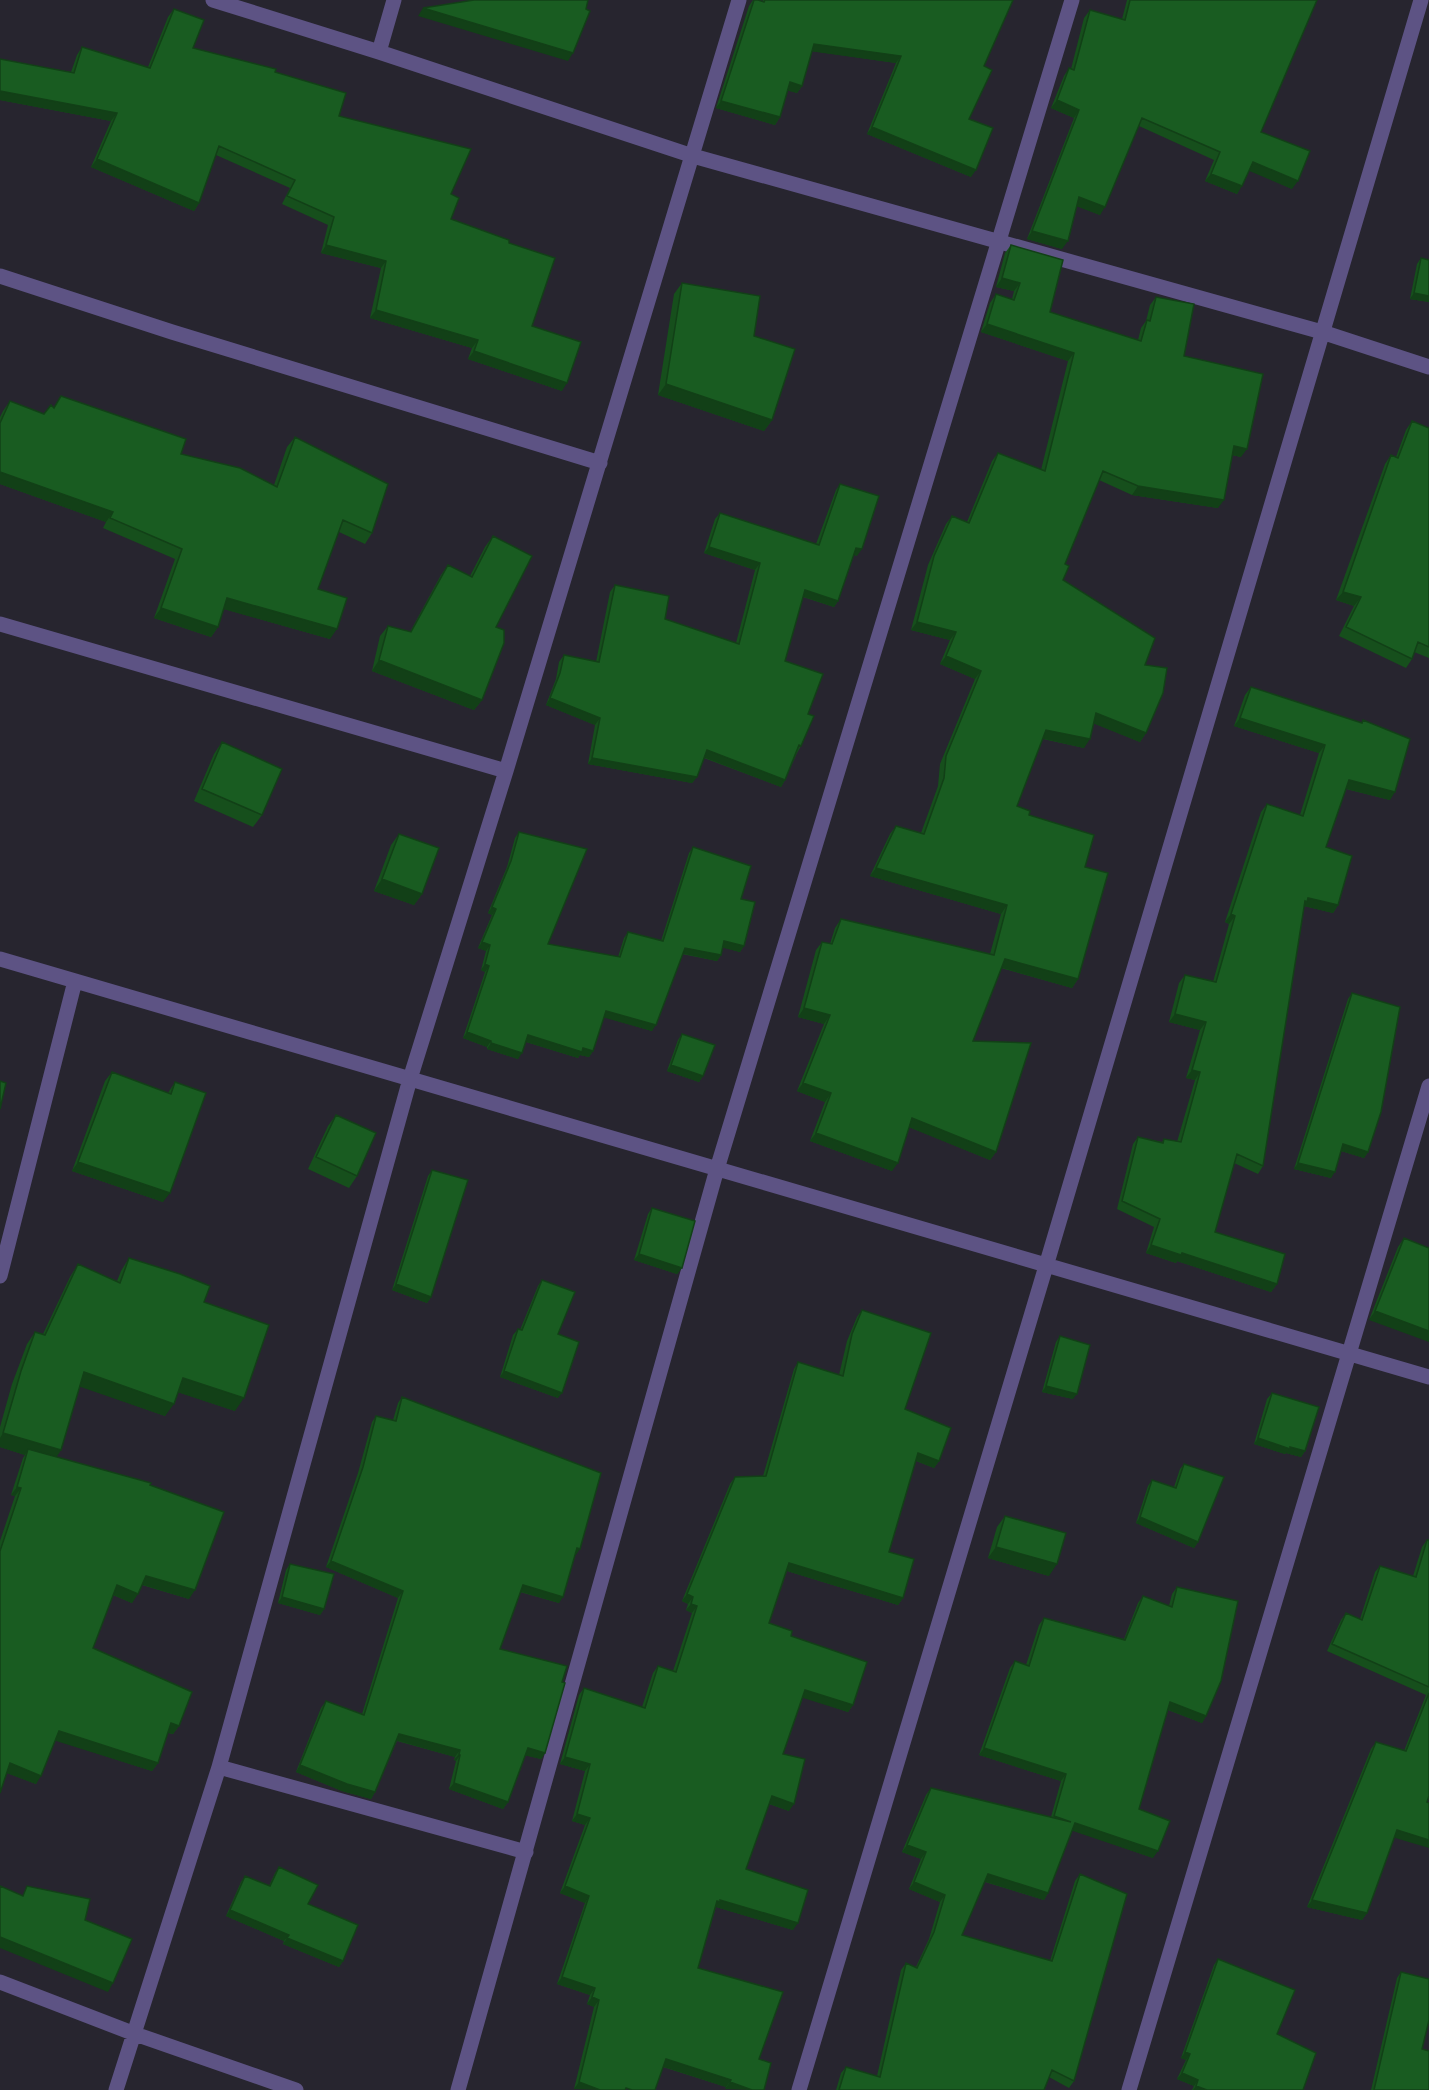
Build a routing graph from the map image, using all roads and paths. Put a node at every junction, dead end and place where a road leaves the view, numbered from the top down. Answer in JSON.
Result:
{"nodes":[{"id":1,"x":213,"y":0,"type":"edge"},
{"id":2,"x":394,"y":0,"type":"edge"},
{"id":3,"x":740,"y":0,"type":"edge"},
{"id":4,"x":1072,"y":0,"type":"edge"},
{"id":5,"x":1421,"y":0,"type":"edge"},
{"id":6,"x":379,"y":52,"type":"junction"},
{"id":7,"x":693,"y":156,"type":"junction"},
{"id":8,"x":998,"y":242,"type":"junction"},
{"id":9,"x":0,"y":276,"type":"edge"},
{"id":10,"x":1322,"y":332,"type":"junction"},
{"id":11,"x":1429,"y":367,"type":"edge"},
{"id":12,"x":600,"y":464,"type":"junction"},
{"id":13,"x":0,"y":624,"type":"edge"},
{"id":14,"x":506,"y":771,"type":"junction"},
{"id":15,"x":0,"y":959,"type":"edge"},
{"id":16,"x":75,"y":981,"type":"junction"},
{"id":17,"x":410,"y":1079,"type":"junction"},
{"id":18,"x":1429,"y":1086,"type":"edge"},
{"id":19,"x":717,"y":1169,"type":"junction"},
{"id":20,"x":1046,"y":1266,"type":"junction"},
{"id":21,"x":0,"y":1276,"type":"edge"},
{"id":22,"x":1349,"y":1354,"type":"junction"},
{"id":23,"x":1429,"y":1377,"type":"edge"},
{"id":24,"x":219,"y":1767,"type":"junction"},
{"id":25,"x":526,"y":1852,"type":"junction"},
{"id":26,"x":0,"y":1982,"type":"edge"},
{"id":27,"x":135,"y":2034,"type":"junction"},
{"id":28,"x":116,"y":2090,"type":"edge"},
{"id":29,"x":296,"y":2090,"type":"edge"},
{"id":30,"x":458,"y":2090,"type":"edge"},
{"id":31,"x":799,"y":2090,"type":"edge"},
{"id":32,"x":1129,"y":2090,"type":"edge"}],
"edges":[{"from":1,"to":6,"type":"street"},
{"from":2,"to":6,"type":"street"},
{"from":3,"to":7,"type":"street"},
{"from":4,"to":8,"type":"street"},
{"from":5,"to":10,"type":"street"},
{"from":6,"to":7,"type":"street"},
{"from":7,"to":8,"type":"street"},
{"from":7,"to":12,"type":"street"},
{"from":8,"to":10,"type":"street"},
{"from":8,"to":19,"type":"street"},
{"from":9,"to":12,"type":"street"},
{"from":10,"to":11,"type":"street"},
{"from":10,"to":20,"type":"street"},
{"from":12,"to":14,"type":"street"},
{"from":13,"to":14,"type":"street"},
{"from":14,"to":17,"type":"street"},
{"from":15,"to":16,"type":"street"},
{"from":16,"to":17,"type":"street"},
{"from":16,"to":21,"type":"street"},
{"from":17,"to":19,"type":"street"},
{"from":17,"to":24,"type":"street"},
{"from":18,"to":22,"type":"street"},
{"from":19,"to":20,"type":"street"},
{"from":19,"to":25,"type":"street"},
{"from":20,"to":22,"type":"street"},
{"from":20,"to":31,"type":"street"},
{"from":22,"to":23,"type":"street"},
{"from":22,"to":32,"type":"street"},
{"from":24,"to":25,"type":"street"},
{"from":24,"to":27,"type":"street"},
{"from":25,"to":30,"type":"street"},
{"from":26,"to":27,"type":"street"},
{"from":27,"to":28,"type":"street"},
{"from":27,"to":29,"type":"street"}]}
